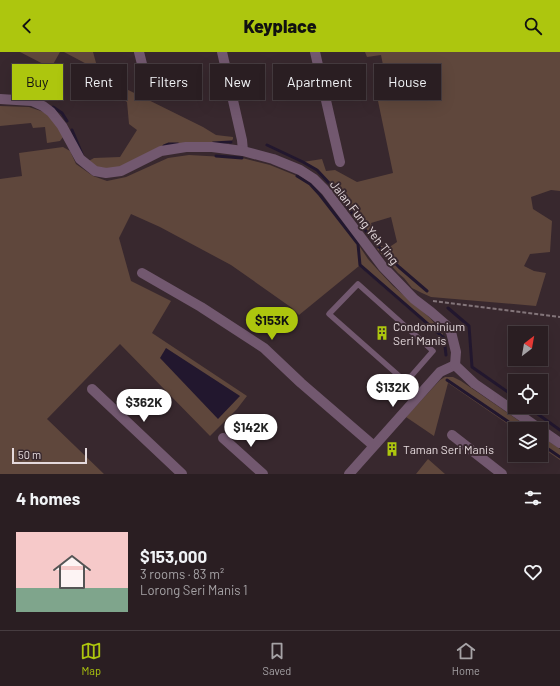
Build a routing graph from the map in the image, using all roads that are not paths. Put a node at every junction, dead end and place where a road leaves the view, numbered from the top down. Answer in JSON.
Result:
{"nodes":[{"id":1,"x":139,"y":52,"type":"edge"},
{"id":2,"x":222,"y":52,"type":"edge"},
{"id":3,"x":315,"y":52,"type":"edge"},
{"id":4,"x":142,"y":64,"type":"edge"},
{"id":5,"x":0,"y":99,"type":"edge"},
{"id":6,"x":32,"y":101,"type":"joint"},
{"id":7,"x":243,"y":151,"type":"junction"},
{"id":8,"x":340,"y":162,"type":"dead end"},
{"id":9,"x":142,"y":273,"type":"dead end"},
{"id":10,"x":455,"y":365,"type":"junction"},
{"id":11,"x":406,"y":382,"type":"junction"},
{"id":12,"x":92,"y":389,"type":"dead end"},
{"id":13,"x":420,"y":394,"type":"junction"},
{"id":14,"x":529,"y":422,"type":"edge"},
{"id":15,"x":452,"y":435,"type":"dead end"},
{"id":16,"x":548,"y":435,"type":"edge"},
{"id":17,"x":224,"y":438,"type":"dead end"},
{"id":18,"x":560,"y":443,"type":"edge"},
{"id":19,"x":374,"y":446,"type":"junction"},
{"id":20,"x":182,"y":474,"type":"edge"},
{"id":21,"x":263,"y":474,"type":"edge"},
{"id":22,"x":349,"y":474,"type":"edge"},
{"id":23,"x":502,"y":474,"type":"edge"}],
"edges":[{"from":1,"to":4,"type":"street"},
{"from":2,"to":7,"type":"street"},
{"from":3,"to":8,"type":"street"},
{"from":5,"to":6,"type":"street","name":"Jalan Fung Yeh Ting"},
{"from":6,"to":7,"type":"street","name":"Jalan Fung Yeh Ting"},
{"from":7,"to":10,"type":"street","name":"Jalan Fung Yeh Ting"},
{"from":9,"to":19,"type":"street"},
{"from":10,"to":13,"type":"street"},
{"from":10,"to":14,"type":"street"},
{"from":11,"to":11,"type":"lane"},
{"from":11,"to":13,"type":"lane"},
{"from":12,"to":20,"type":"street"},
{"from":13,"to":19,"type":"street"},
{"from":15,"to":23,"type":"street"},
{"from":16,"to":18,"type":"street"},
{"from":17,"to":21,"type":"street"},
{"from":19,"to":22,"type":"street"}]}
